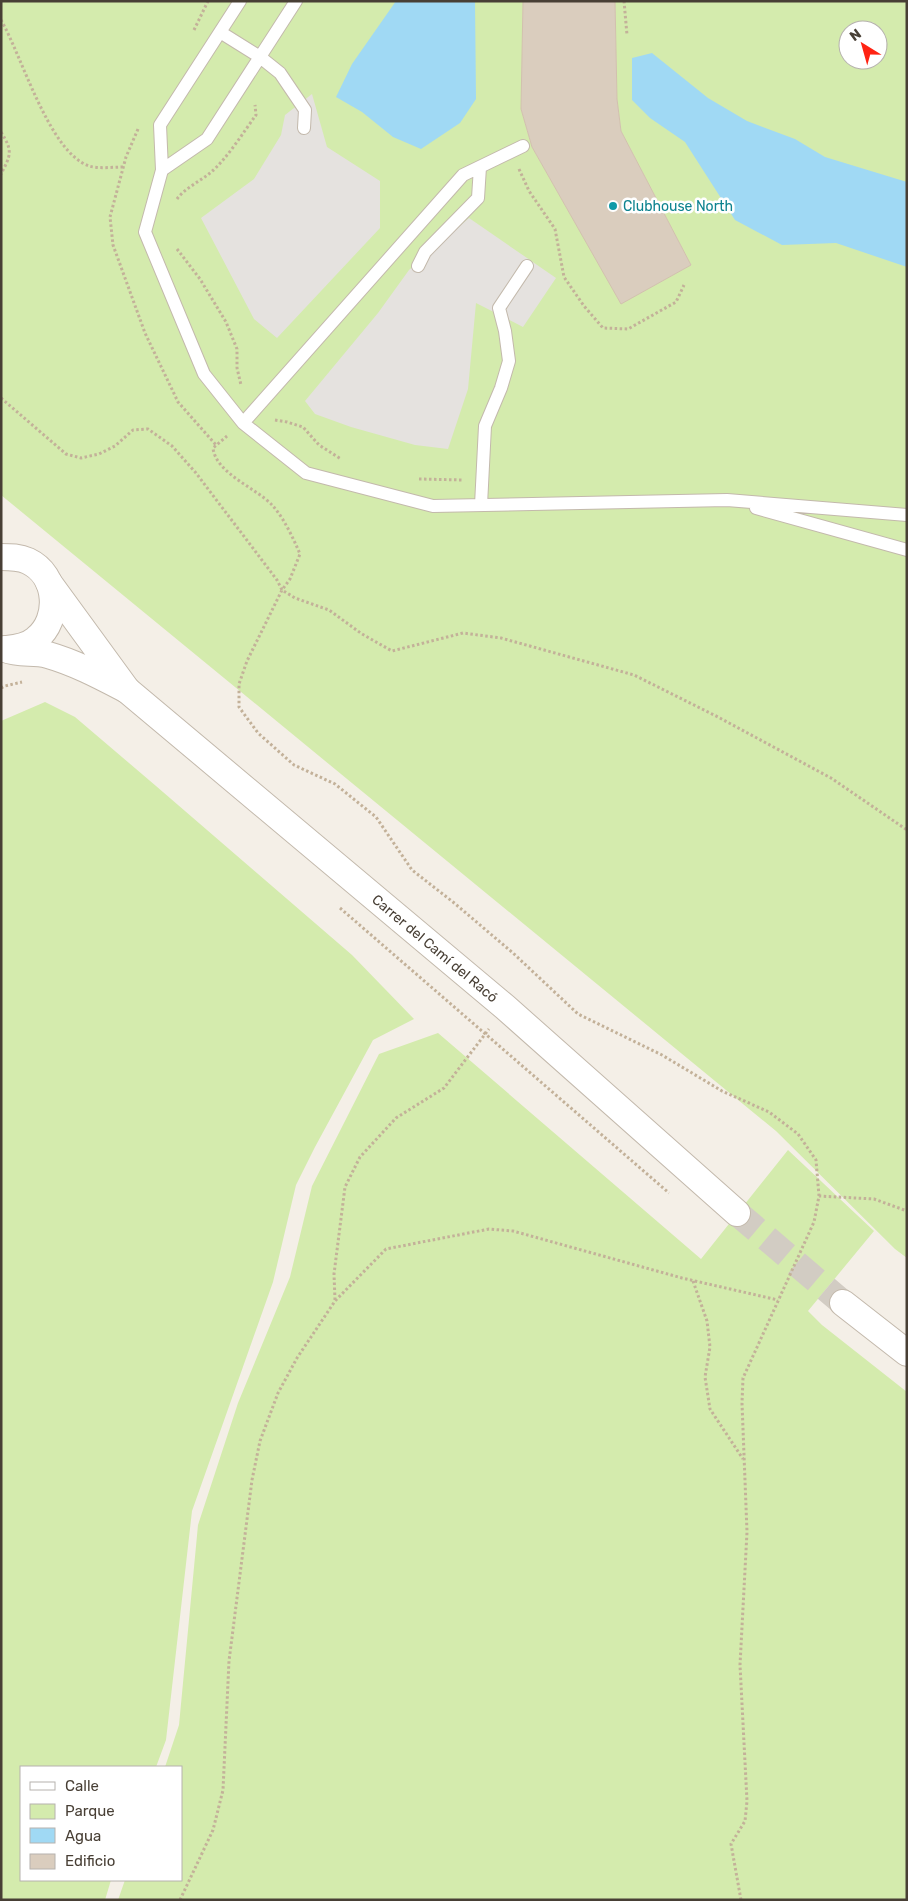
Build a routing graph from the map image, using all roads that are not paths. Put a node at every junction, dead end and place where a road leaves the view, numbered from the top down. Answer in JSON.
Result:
{"nodes":[{"id":1,"x":240,"y":1,"type":"edge"},
{"id":2,"x":296,"y":1,"type":"edge"},
{"id":3,"x":220,"y":32,"type":"junction"},
{"id":4,"x":260,"y":57,"type":"junction"},
{"id":5,"x":304,"y":128,"type":"dead end"},
{"id":6,"x":523,"y":146,"type":"road end"},
{"id":7,"x":480,"y":167,"type":"junction"},
{"id":8,"x":162,"y":170,"type":"junction"},
{"id":9,"x":418,"y":266,"type":"dead end"},
{"id":10,"x":527,"y":266,"type":"dead end"},
{"id":11,"x":243,"y":423,"type":"junction"},
{"id":12,"x":727,"y":500,"type":"junction"},
{"id":13,"x":481,"y":505,"type":"junction"},
{"id":14,"x":907,"y":515,"type":"edge"},
{"id":15,"x":907,"y":550,"type":"edge"},
{"id":16,"x":1,"y":557,"type":"edge"},
{"id":17,"x":50,"y":583,"type":"junction"},
{"id":18,"x":9,"y":652,"type":"edge"},
{"id":19,"x":127,"y":690,"type":"junction"},
{"id":20,"x":737,"y":1213,"type":"tunnel mouth"},
{"id":21,"x":843,"y":1303,"type":"tunnel mouth"},
{"id":22,"x":907,"y":1352,"type":"edge"}],
"edges":[{"from":1,"to":3,"type":"lane"},
{"from":2,"to":4,"type":"lane"},
{"from":3,"to":4,"type":"lane"},
{"from":3,"to":8,"type":"lane"},
{"from":4,"to":5,"type":"lane"},
{"from":4,"to":8,"type":"lane"},
{"from":6,"to":7,"type":"lane"},
{"from":7,"to":9,"type":"lane"},
{"from":7,"to":11,"type":"lane"},
{"from":8,"to":11,"type":"lane"},
{"from":10,"to":13,"type":"lane"},
{"from":11,"to":13,"type":"lane"},
{"from":12,"to":13,"type":"lane"},
{"from":12,"to":14,"type":"lane"},
{"from":12,"to":15,"type":"lane"},
{"from":16,"to":17,"type":"street","name":"Carrer del Camí del Racó"},
{"from":17,"to":18,"type":"street"},
{"from":17,"to":19,"type":"street","name":"Carrer del Camí del Racó"},
{"from":18,"to":19,"type":"street","name":"Carrer del Camí del Racó"},
{"from":19,"to":20,"type":"street","name":"Carrer del Camí del Racó"},
{"from":21,"to":22,"type":"street"}]}
